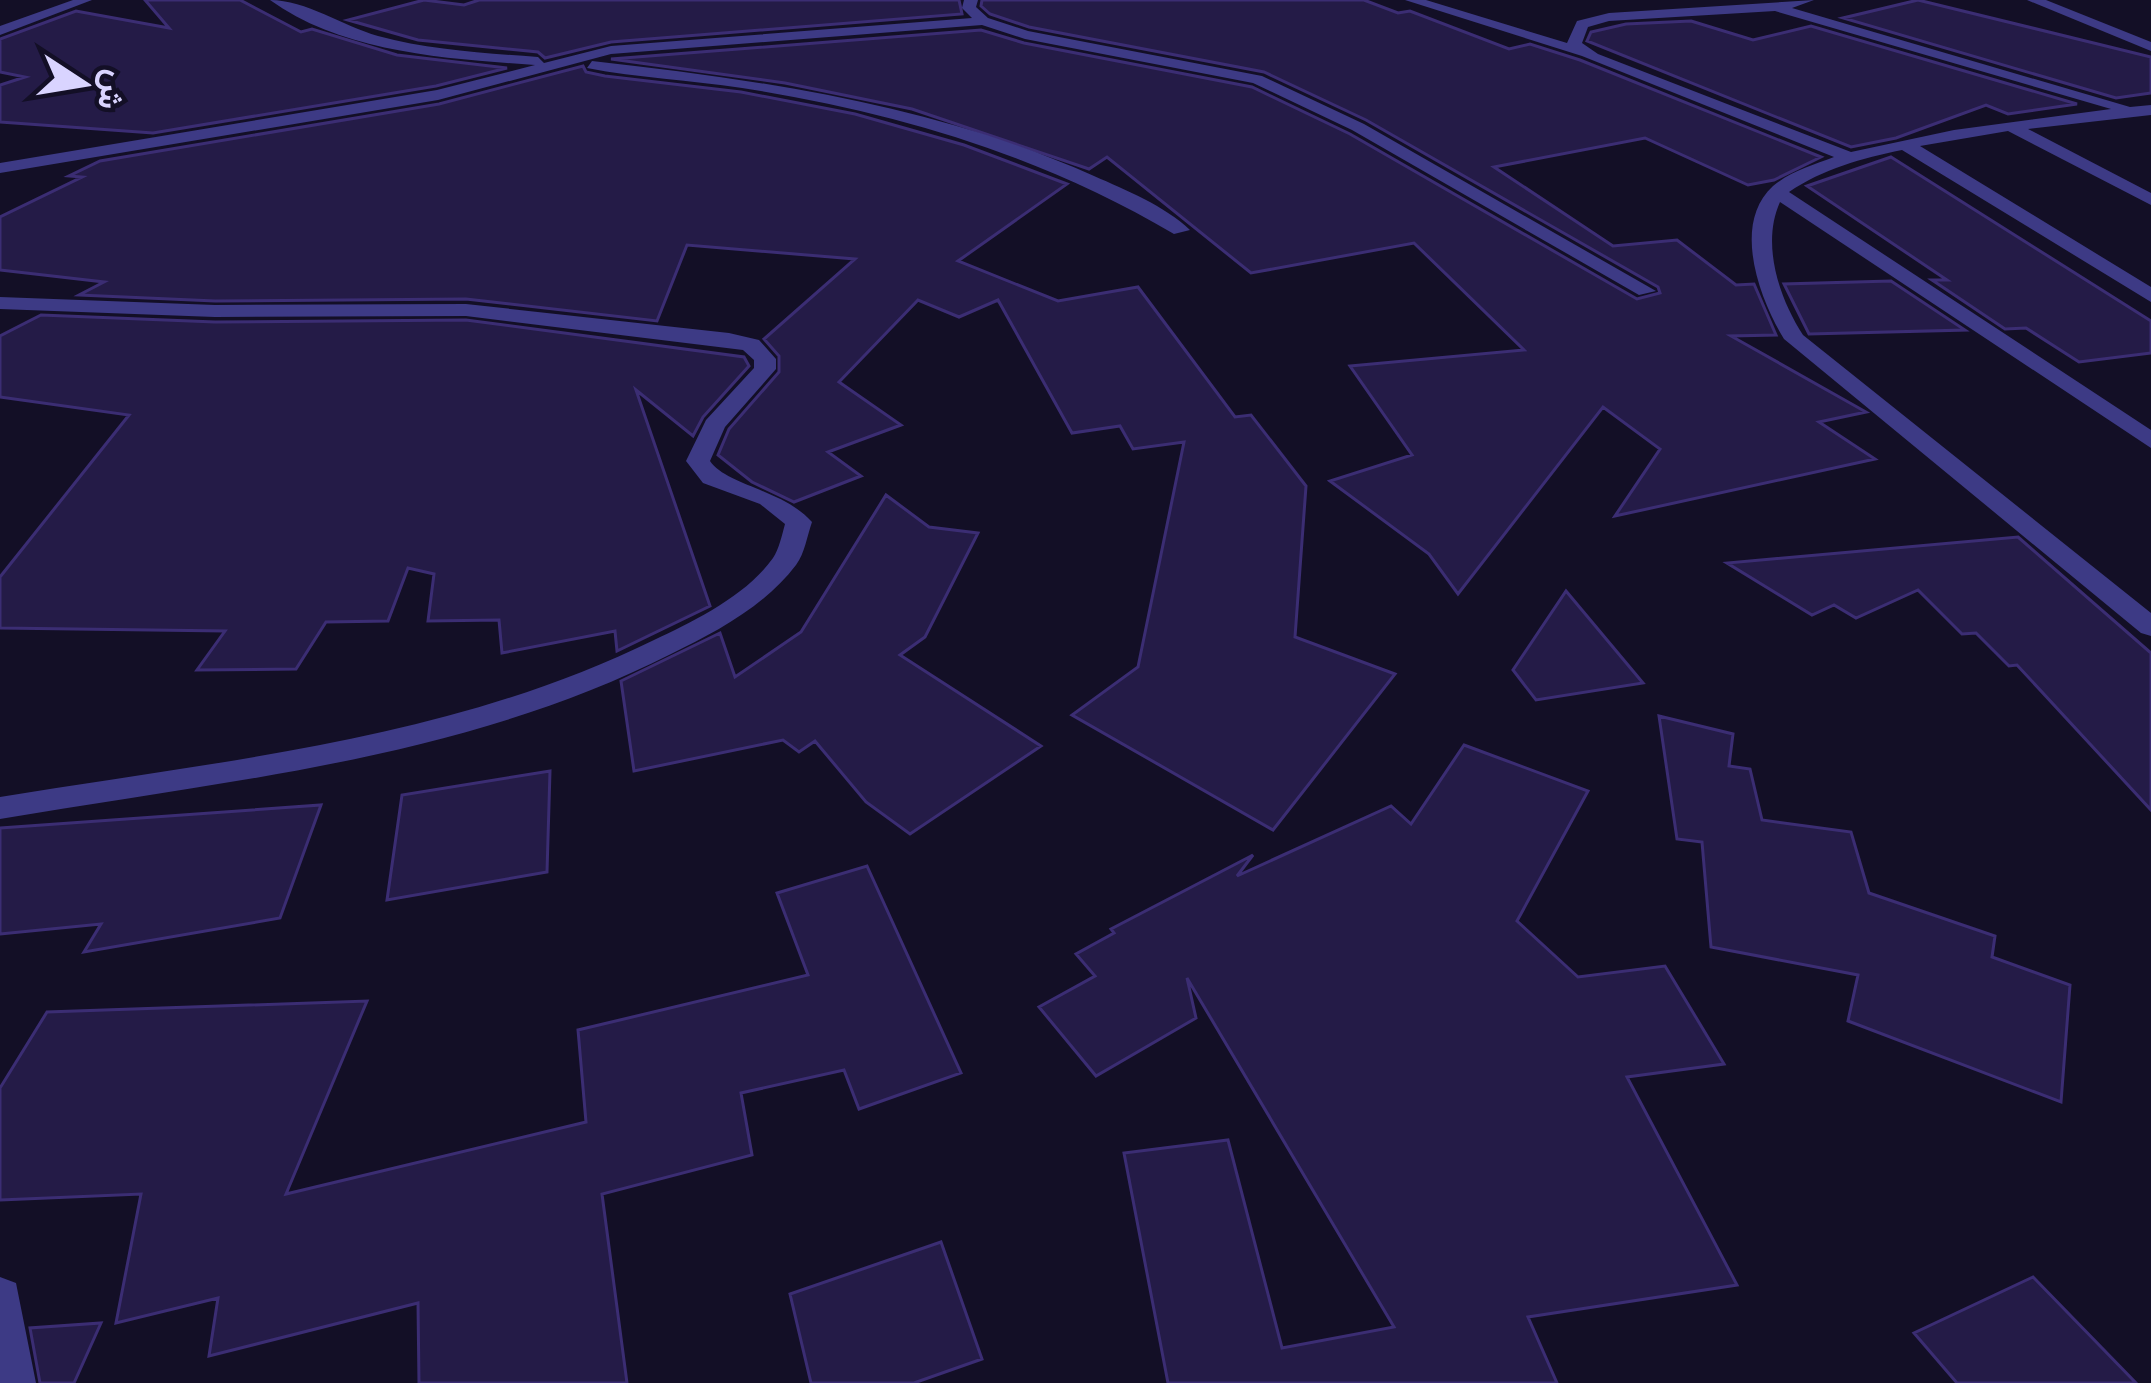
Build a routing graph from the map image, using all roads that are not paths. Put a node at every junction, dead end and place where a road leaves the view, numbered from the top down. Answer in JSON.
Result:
{"nodes":[{"id":1,"x":85,"y":0,"type":"edge"},
{"id":2,"x":278,"y":0,"type":"edge"},
{"id":3,"x":971,"y":0,"type":"edge"},
{"id":4,"x":1412,"y":0,"type":"edge"},
{"id":5,"x":1807,"y":0,"type":"edge"},
{"id":6,"x":2034,"y":0,"type":"edge"},
{"id":7,"x":1779,"y":8,"type":"junction"},
{"id":8,"x":983,"y":21,"type":"junction"},
{"id":9,"x":0,"y":31,"type":"edge"},
{"id":10,"x":2151,"y":47,"type":"edge"},
{"id":11,"x":1581,"y":52,"type":"junction"},
{"id":12,"x":563,"y":62,"type":"junction"},
{"id":13,"x":2143,"y":111,"type":"edge"},
{"id":14,"x":2014,"y":128,"type":"junction"},
{"id":15,"x":1906,"y":146,"type":"junction"},
{"id":16,"x":1849,"y":157,"type":"junction"},
{"id":17,"x":0,"y":168,"type":"edge"},
{"id":18,"x":1777,"y":192,"type":"junction"},
{"id":19,"x":2151,"y":200,"type":"edge"},
{"id":20,"x":1181,"y":230,"type":"dead end"},
{"id":21,"x":1646,"y":291,"type":"dead end"},
{"id":22,"x":2151,"y":296,"type":"edge"},
{"id":23,"x":0,"y":303,"type":"edge"},
{"id":24,"x":2151,"y":441,"type":"edge"},
{"id":25,"x":2151,"y":627,"type":"edge"},
{"id":26,"x":0,"y":808,"type":"edge"},
{"id":27,"x":0,"y":1298,"type":"edge"},
{"id":28,"x":14,"y":1383,"type":"edge"}],
"edges":[{"from":1,"to":9,"type":"street"},
{"from":2,"to":12,"type":"street"},
{"from":3,"to":8,"type":"street"},
{"from":4,"to":11,"type":"street"},
{"from":5,"to":7,"type":"street"},
{"from":6,"to":10,"type":"street"},
{"from":7,"to":11,"type":"street"},
{"from":7,"to":13,"type":"street"},
{"from":8,"to":12,"type":"street"},
{"from":8,"to":21,"type":"street"},
{"from":11,"to":16,"type":"street"},
{"from":12,"to":17,"type":"street"},
{"from":12,"to":20,"type":"street"},
{"from":13,"to":14,"type":"street"},
{"from":14,"to":15,"type":"street"},
{"from":14,"to":19,"type":"street"},
{"from":15,"to":16,"type":"street"},
{"from":15,"to":22,"type":"street"},
{"from":16,"to":18,"type":"street"},
{"from":18,"to":24,"type":"street"},
{"from":18,"to":25,"type":"street"},
{"from":23,"to":26,"type":"street"},
{"from":27,"to":28,"type":"street"}]}
